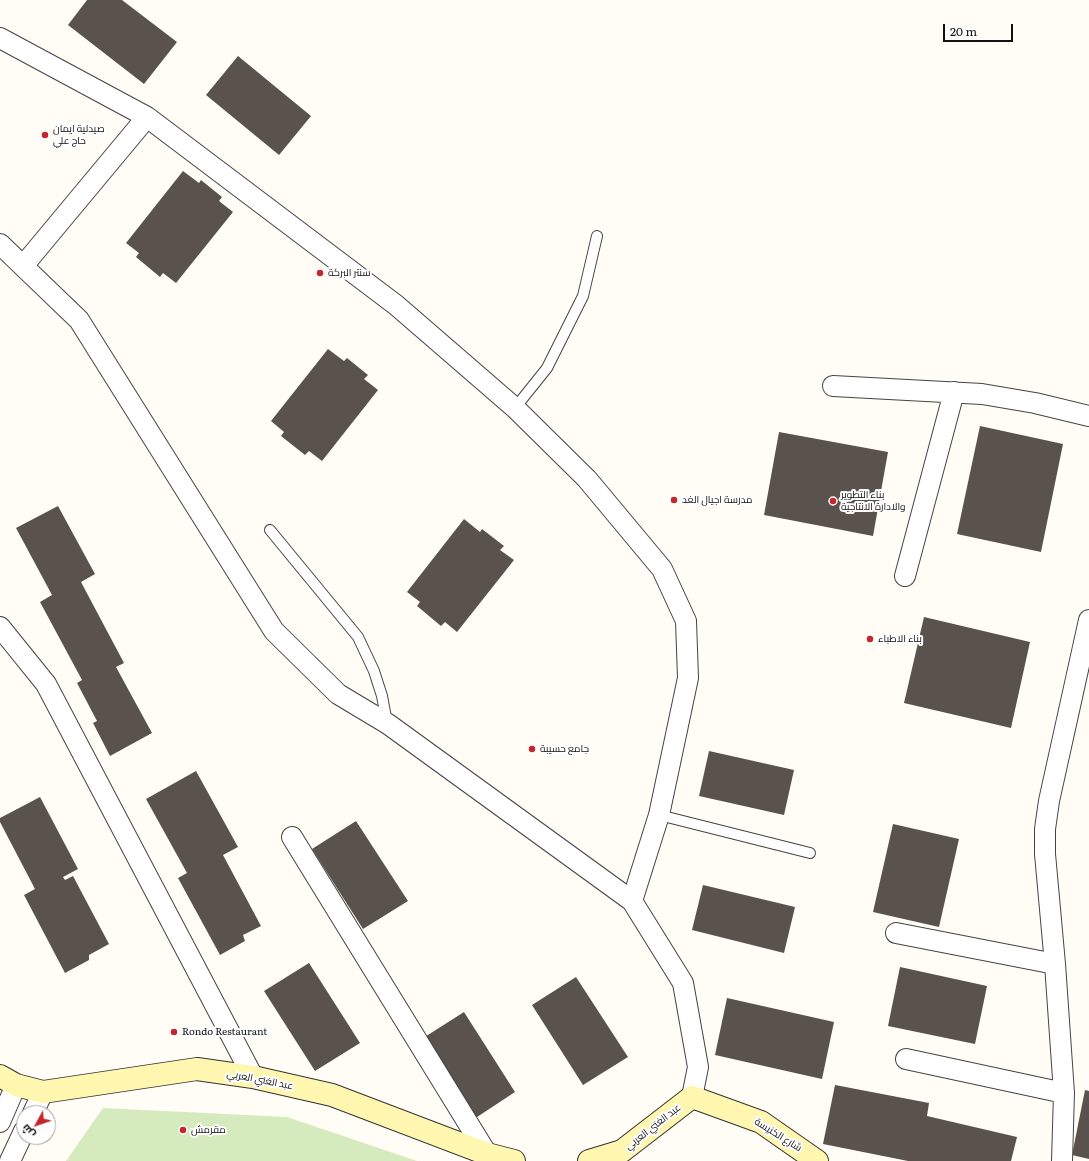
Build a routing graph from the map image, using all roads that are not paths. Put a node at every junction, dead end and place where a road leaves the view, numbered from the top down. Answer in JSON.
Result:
{"nodes":[{"id":1,"x":0,"y":38,"type":"edge"},
{"id":2,"x":147,"y":117,"type":"junction"},
{"id":3,"x":597,"y":236,"type":"dead end"},
{"id":4,"x":0,"y":244,"type":"edge"},
{"id":5,"x":23,"y":266,"type":"junction"},
{"id":6,"x":833,"y":386,"type":"dead end"},
{"id":7,"x":954,"y":392,"type":"junction"},
{"id":8,"x":515,"y":408,"type":"junction"},
{"id":9,"x":1089,"y":416,"type":"edge"},
{"id":10,"x":270,"y":530,"type":"dead end"},
{"id":11,"x":905,"y":576,"type":"dead end"},
{"id":12,"x":1089,"y":620,"type":"edge"},
{"id":13,"x":0,"y":627,"type":"edge"},
{"id":14,"x":1081,"y":695,"type":"edge"},
{"id":15,"x":388,"y":724,"type":"junction"},
{"id":16,"x":659,"y":815,"type":"junction"},
{"id":17,"x":292,"y":837,"type":"dead end"},
{"id":18,"x":810,"y":854,"type":"dead end"},
{"id":19,"x":632,"y":901,"type":"junction"},
{"id":20,"x":896,"y":933,"type":"dead end"},
{"id":21,"x":1056,"y":964,"type":"junction"},
{"id":22,"x":906,"y":1059,"type":"dead end"},
{"id":23,"x":253,"y":1077,"type":"junction"},
{"id":24,"x":8,"y":1081,"type":"edge"},
{"id":25,"x":43,"y":1092,"type":"junction"},
{"id":26,"x":1064,"y":1093,"type":"junction"},
{"id":27,"x":692,"y":1097,"type":"junction"},
{"id":28,"x":37,"y":1105,"type":"edge"},
{"id":29,"x":0,"y":1122,"type":"edge"},
{"id":30,"x":17,"y":1145,"type":"edge"},
{"id":31,"x":487,"y":1154,"type":"junction"},
{"id":32,"x":10,"y":1161,"type":"edge"},
{"id":33,"x":514,"y":1161,"type":"edge"},
{"id":34,"x":589,"y":1161,"type":"edge"},
{"id":35,"x":817,"y":1161,"type":"edge"},
{"id":36,"x":1062,"y":1161,"type":"edge"}],
"edges":[{"from":1,"to":2,"type":"street"},
{"from":2,"to":5,"type":"street"},
{"from":2,"to":8,"type":"street"},
{"from":3,"to":8,"type":"lane"},
{"from":4,"to":5,"type":"street"},
{"from":5,"to":15,"type":"street"},
{"from":6,"to":7,"type":"street"},
{"from":7,"to":9,"type":"street"},
{"from":7,"to":11,"type":"street"},
{"from":8,"to":16,"type":"street"},
{"from":10,"to":15,"type":"lane"},
{"from":12,"to":14,"type":"street"},
{"from":13,"to":23,"type":"street"},
{"from":14,"to":21,"type":"street"},
{"from":15,"to":19,"type":"street"},
{"from":16,"to":18,"type":"lane"},
{"from":16,"to":19,"type":"street"},
{"from":17,"to":31,"type":"street"},
{"from":19,"to":27,"type":"street"},
{"from":20,"to":21,"type":"street"},
{"from":21,"to":26,"type":"street"},
{"from":22,"to":26,"type":"street"},
{"from":23,"to":25,"type":"street","name":"عبد الغني العربي"},
{"from":23,"to":31,"type":"street","name":"عبد الغني العربي"},
{"from":24,"to":25,"type":"street","name":"عبد الغني العربي"},
{"from":24,"to":29,"type":"street"},
{"from":25,"to":28,"type":"street"},
{"from":26,"to":36,"type":"street"},
{"from":27,"to":34,"type":"street","name":"عبد الغني العربي"},
{"from":27,"to":35,"type":"street","name":"شارع الكنيسة"},
{"from":30,"to":32,"type":"street"},
{"from":31,"to":33,"type":"street","name":"عبد الغني العربي"}]}
